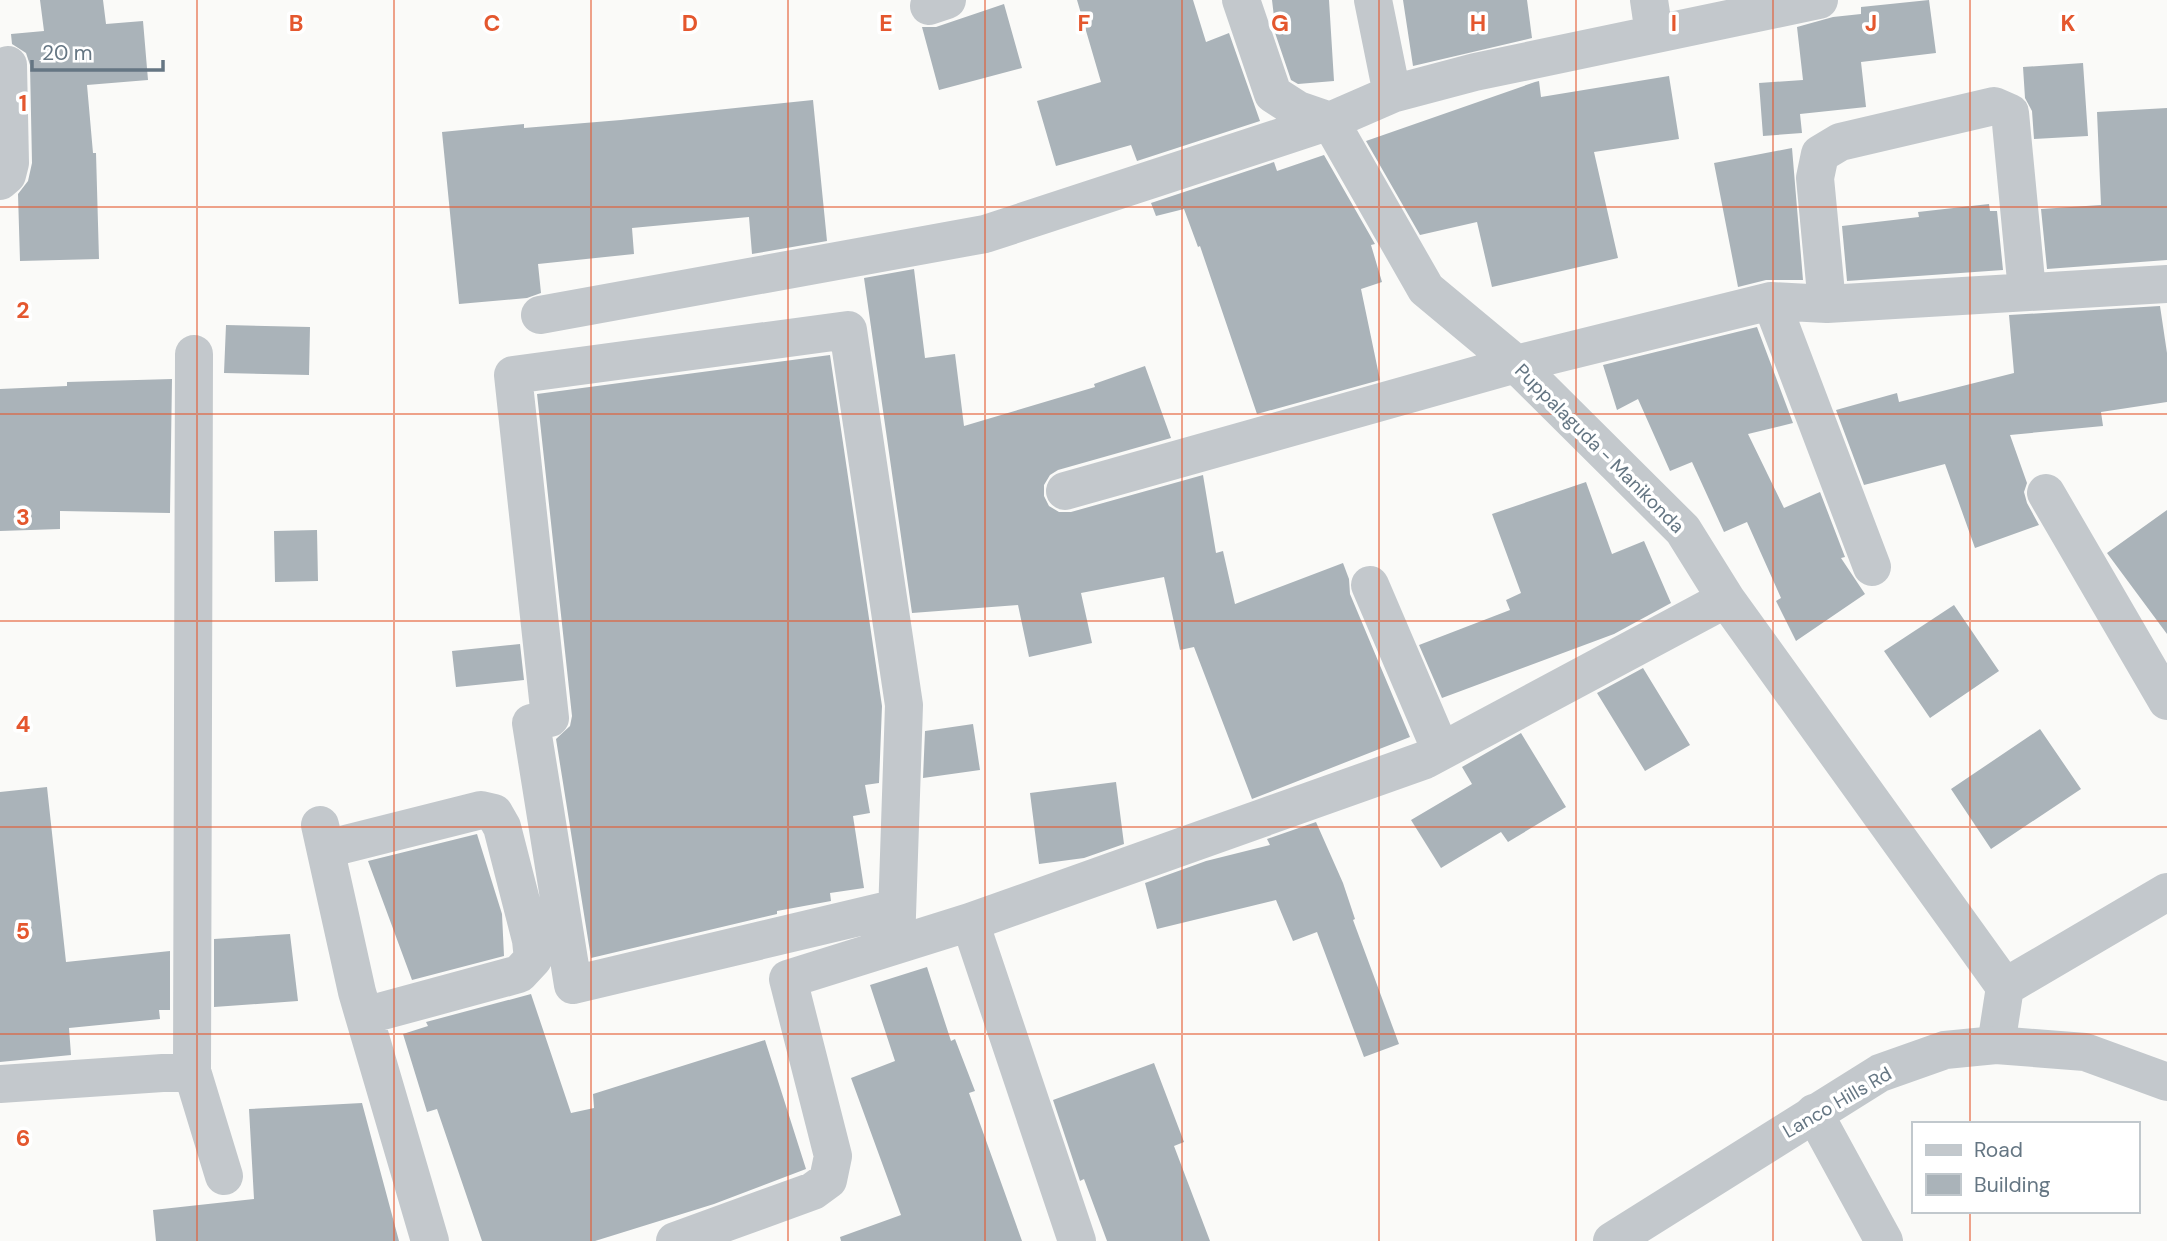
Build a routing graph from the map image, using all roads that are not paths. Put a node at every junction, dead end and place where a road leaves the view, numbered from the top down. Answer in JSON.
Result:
{"nodes":[{"id":1,"x":1241,"y":0,"type":"edge"},
{"id":2,"x":1373,"y":0,"type":"edge"},
{"id":3,"x":1819,"y":0,"type":"edge"},
{"id":4,"x":1652,"y":17,"type":"edge"},
{"id":5,"x":8,"y":65,"type":"dead end"},
{"id":6,"x":1392,"y":94,"type":"junction"},
{"id":7,"x":1330,"y":121,"type":"junction"},
{"id":8,"x":0,"y":181,"type":"edge"},
{"id":9,"x":2167,"y":284,"type":"edge"},
{"id":10,"x":2027,"y":291,"type":"junction"},
{"id":11,"x":1771,"y":301,"type":"junction"},
{"id":12,"x":1826,"y":304,"type":"junction"},
{"id":13,"x":540,"y":315,"type":"dead end"},
{"id":14,"x":194,"y":354,"type":"dead end"},
{"id":15,"x":1516,"y":364,"type":"junction"},
{"id":16,"x":1065,"y":491,"type":"dead end"},
{"id":17,"x":2046,"y":493,"type":"dead end"},
{"id":18,"x":1872,"y":567,"type":"dead end"},
{"id":19,"x":1370,"y":586,"type":"dead end"},
{"id":20,"x":1726,"y":598,"type":"junction"},
{"id":21,"x":2167,"y":701,"type":"edge"},
{"id":22,"x":1441,"y":751,"type":"junction"},
{"id":23,"x":2167,"y":892,"type":"edge"},
{"id":24,"x":897,"y":908,"type":"junction"},
{"id":25,"x":970,"y":922,"type":"junction"},
{"id":26,"x":896,"y":945,"type":"junction"},
{"id":27,"x":2005,"y":987,"type":"junction"},
{"id":28,"x":364,"y":1016,"type":"junction"},
{"id":29,"x":1996,"y":1045,"type":"junction"},
{"id":30,"x":192,"y":1071,"type":"junction"},
{"id":31,"x":2167,"y":1082,"type":"edge"},
{"id":32,"x":0,"y":1084,"type":"edge"},
{"id":33,"x":1814,"y":1113,"type":"junction"},
{"id":34,"x":224,"y":1176,"type":"dead end"},
{"id":35,"x":429,"y":1241,"type":"edge"},
{"id":36,"x":675,"y":1241,"type":"edge"},
{"id":37,"x":1077,"y":1241,"type":"edge"},
{"id":38,"x":1612,"y":1241,"type":"edge"},
{"id":39,"x":1884,"y":1241,"type":"edge"}],
"edges":[{"from":1,"to":7,"type":"street"},
{"from":2,"to":6,"type":"street"},
{"from":3,"to":4,"type":"street"},
{"from":4,"to":6,"type":"street"},
{"from":5,"to":8,"type":"street"},
{"from":6,"to":7,"type":"street"},
{"from":7,"to":13,"type":"street"},
{"from":7,"to":15,"type":"street","name":"Puppalaguda - Manikonda"},
{"from":9,"to":10,"type":"street"},
{"from":10,"to":12,"type":"street"},
{"from":10,"to":12,"type":"street"},
{"from":11,"to":12,"type":"street"},
{"from":11,"to":15,"type":"street"},
{"from":11,"to":18,"type":"street"},
{"from":14,"to":30,"type":"street"},
{"from":15,"to":16,"type":"street"},
{"from":15,"to":20,"type":"street","name":"Puppalaguda - Manikonda"},
{"from":17,"to":21,"type":"street"},
{"from":19,"to":22,"type":"street"},
{"from":20,"to":22,"type":"street"},
{"from":20,"to":27,"type":"street","name":"Puppalaguda - Manikonda"},
{"from":22,"to":25,"type":"street"},
{"from":23,"to":27,"type":"street"},
{"from":24,"to":24,"type":"street"},
{"from":24,"to":26,"type":"street"},
{"from":25,"to":26,"type":"street"},
{"from":25,"to":37,"type":"street"},
{"from":26,"to":36,"type":"street"},
{"from":27,"to":29,"type":"street"},
{"from":28,"to":28,"type":"street"},
{"from":28,"to":35,"type":"street"},
{"from":29,"to":31,"type":"street","name":"Lanco Hills Rd"},
{"from":29,"to":33,"type":"street","name":"Lanco Hills Rd"},
{"from":30,"to":32,"type":"street"},
{"from":30,"to":34,"type":"street"},
{"from":33,"to":38,"type":"street","name":"Lanco Hills Rd"},
{"from":33,"to":39,"type":"street"}]}
